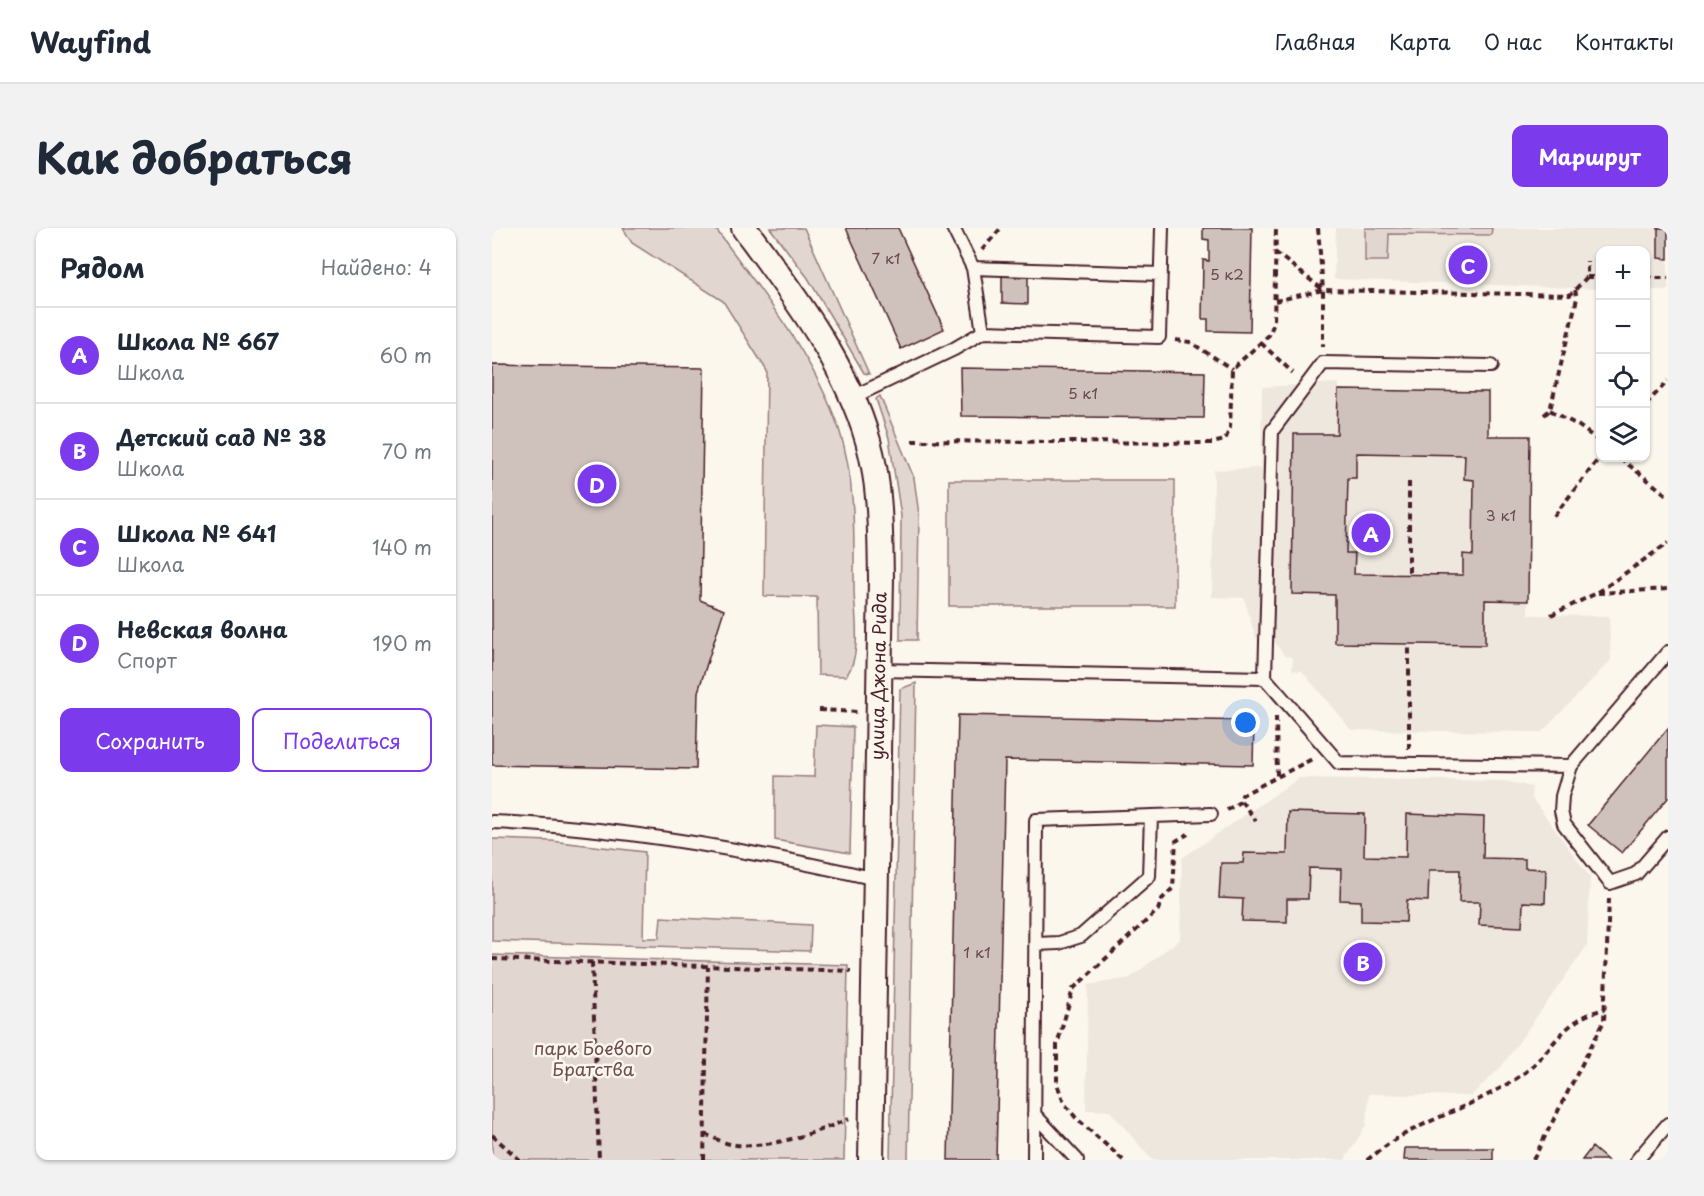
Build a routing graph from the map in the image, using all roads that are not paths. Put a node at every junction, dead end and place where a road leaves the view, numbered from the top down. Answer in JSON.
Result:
{"nodes":[{"id":1,"x":744,"y":228,"type":"edge"},
{"id":2,"x":953,"y":228,"type":"edge"},
{"id":3,"x":1162,"y":228,"type":"edge"},
{"id":4,"x":972,"y":266,"type":"junction"},
{"id":5,"x":1161,"y":274,"type":"junction"},
{"id":6,"x":982,"y":332,"type":"junction"},
{"id":7,"x":1491,"y":366,"type":"dead end"},
{"id":8,"x":853,"y":397,"type":"junction"},
{"id":9,"x":1668,"y":652,"type":"edge"},
{"id":10,"x":879,"y":670,"type":"junction"},
{"id":11,"x":1265,"y":678,"type":"junction"},
{"id":12,"x":1571,"y":766,"type":"junction"},
{"id":13,"x":1216,"y":814,"type":"road end"},
{"id":14,"x":1151,"y":816,"type":"junction"},
{"id":15,"x":492,"y":822,"type":"edge"},
{"id":16,"x":1668,"y":837,"type":"edge"},
{"id":17,"x":876,"y":879,"type":"junction"},
{"id":18,"x":1036,"y":944,"type":"junction"},
{"id":19,"x":1034,"y":1114,"type":"junction"},
{"id":20,"x":1668,"y":1124,"type":"edge"},
{"id":21,"x":871,"y":1160,"type":"edge"},
{"id":22,"x":1034,"y":1160,"type":"edge"},
{"id":23,"x":1077,"y":1160,"type":"edge"},
{"id":24,"x":1637,"y":1160,"type":"edge"}],
"edges":[{"from":1,"to":8,"type":"street","name":"улица Джона Рида"},
{"from":2,"to":4,"type":"lane"},
{"from":3,"to":5,"type":"lane"},
{"from":4,"to":5,"type":"lane"},
{"from":4,"to":6,"type":"lane"},
{"from":5,"to":6,"type":"lane"},
{"from":6,"to":8,"type":"lane"},
{"from":7,"to":11,"type":"lane"},
{"from":8,"to":10,"type":"street","name":"улица Джона Рида"},
{"from":9,"to":12,"type":"lane"},
{"from":10,"to":11,"type":"lane"},
{"from":10,"to":17,"type":"street","name":"улица Джона Рида"},
{"from":11,"to":12,"type":"lane"},
{"from":12,"to":16,"type":"lane"},
{"from":13,"to":14,"type":"lane"},
{"from":14,"to":18,"type":"lane"},
{"from":14,"to":18,"type":"lane"},
{"from":15,"to":17,"type":"lane"},
{"from":17,"to":21,"type":"street","name":"улица Джона Рида"},
{"from":18,"to":19,"type":"lane"},
{"from":19,"to":22,"type":"lane"},
{"from":19,"to":23,"type":"lane"},
{"from":20,"to":24,"type":"lane"}]}
